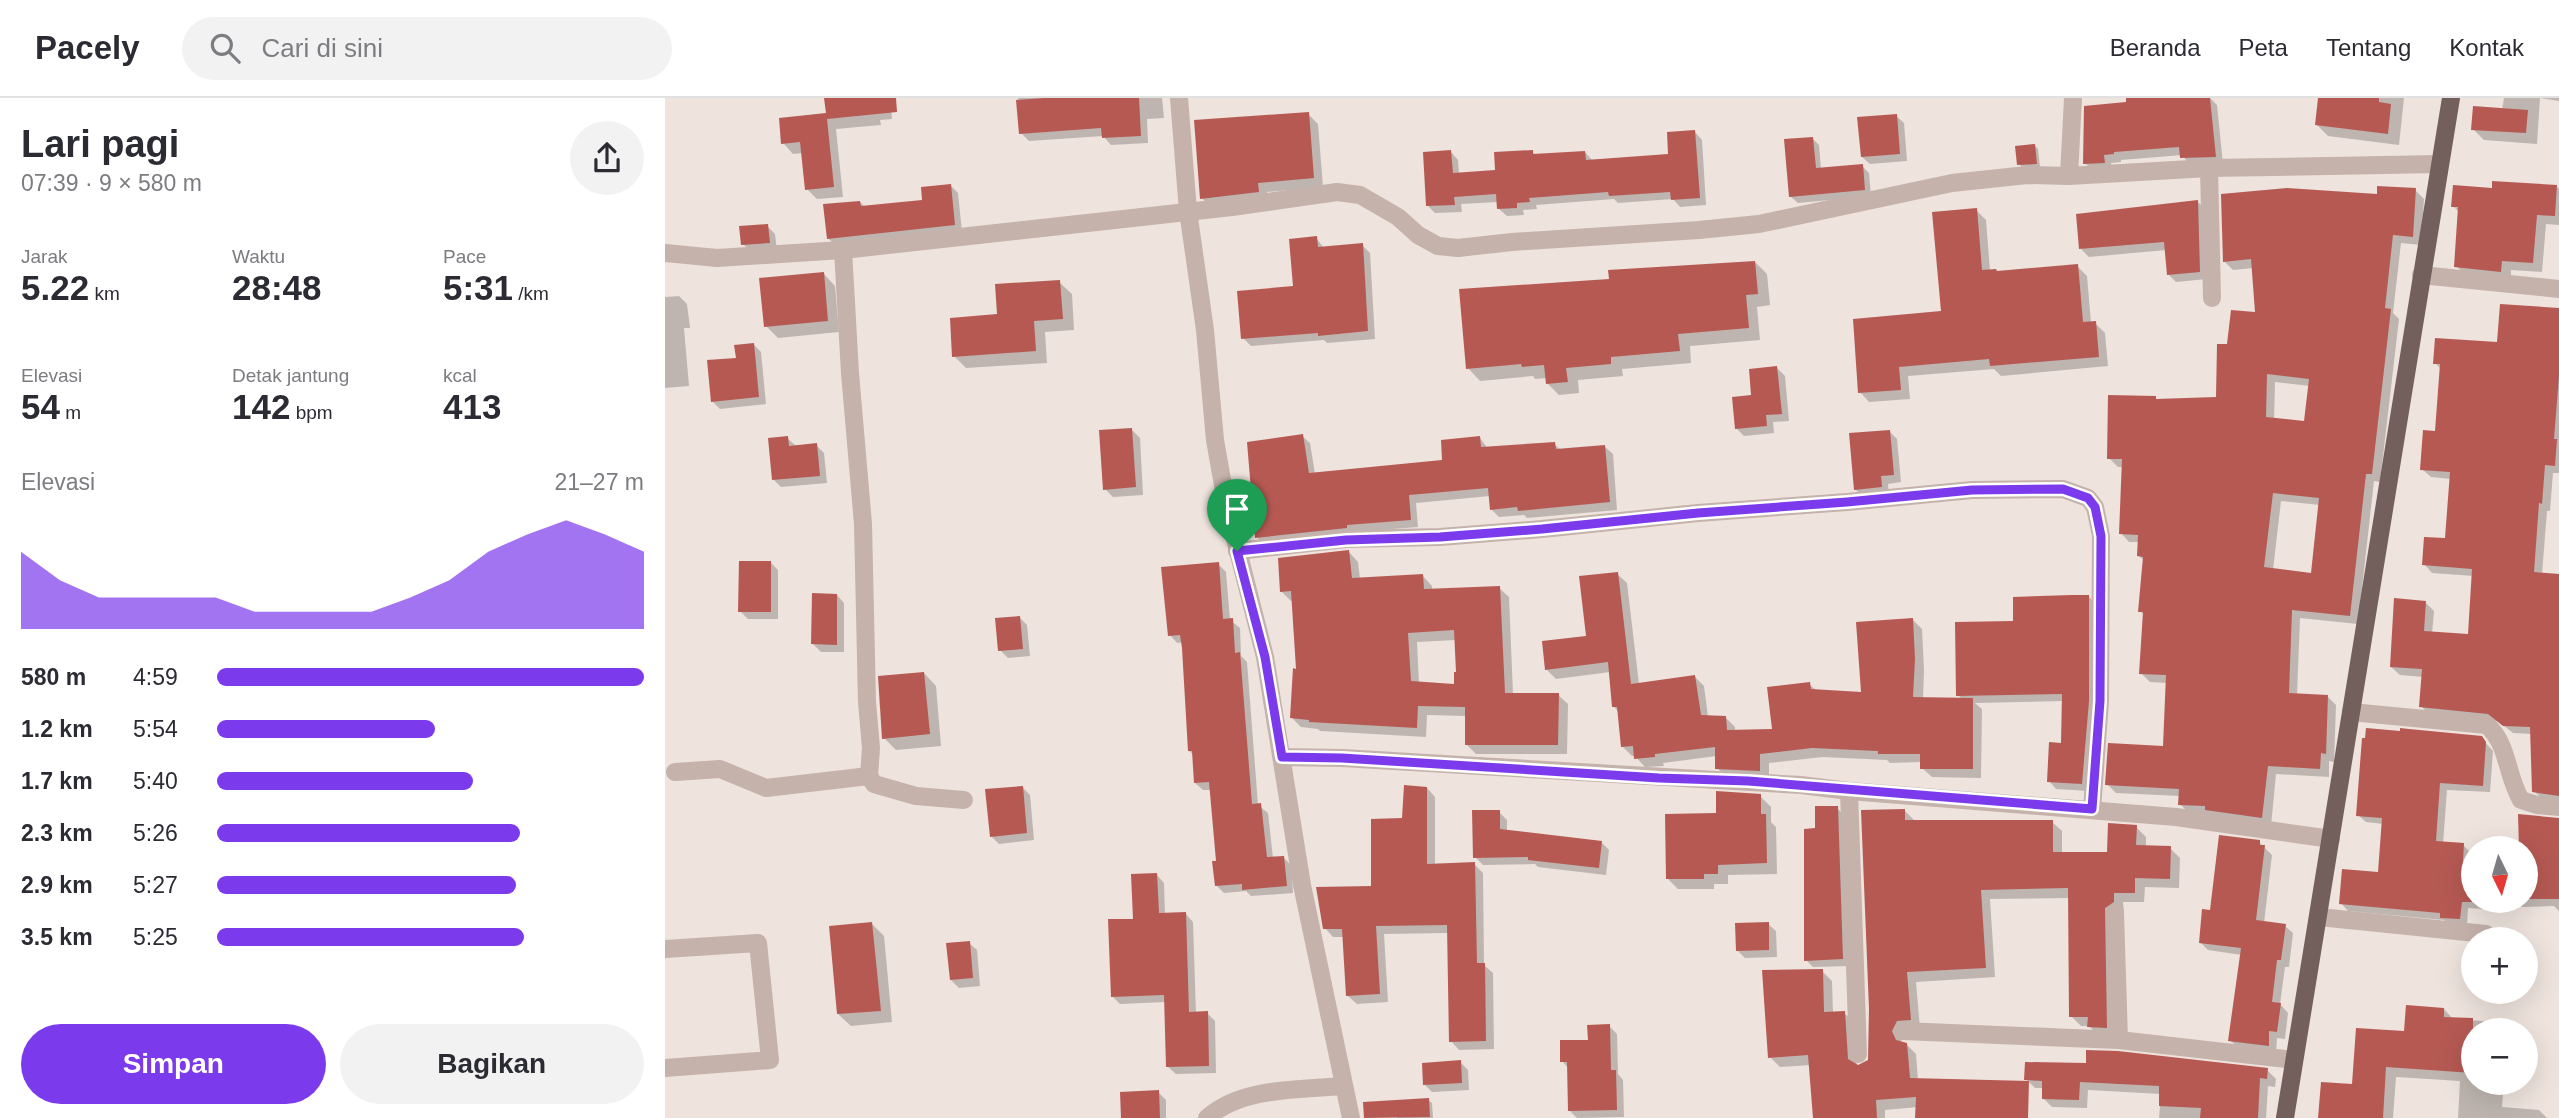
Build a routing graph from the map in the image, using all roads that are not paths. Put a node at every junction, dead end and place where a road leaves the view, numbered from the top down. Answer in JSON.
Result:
{"nodes":[{"id":1,"x":1179,"y":98,"type":"edge"},
{"id":2,"x":2073,"y":98,"type":"edge"},
{"id":3,"x":2451,"y":98,"type":"edge"},
{"id":4,"x":2440,"y":163,"type":"junction"},
{"id":5,"x":2209,"y":168,"type":"junction"},
{"id":6,"x":2069,"y":176,"type":"junction"},
{"id":7,"x":1188,"y":211,"type":"junction"},
{"id":8,"x":843,"y":250,"type":"junction"},
{"id":9,"x":665,"y":253,"type":"edge"},
{"id":10,"x":2421,"y":275,"type":"junction"},
{"id":11,"x":2559,"y":289,"type":"edge"},
{"id":12,"x":2212,"y":298,"type":"dead end"},
{"id":13,"x":1237,"y":551,"type":"junction"},
{"id":14,"x":2351,"y":712,"type":"junction"},
{"id":15,"x":1282,"y":757,"type":"junction"},
{"id":16,"x":675,"y":772,"type":"dead end"},
{"id":17,"x":869,"y":776,"type":"junction"},
{"id":18,"x":1849,"y":791,"type":"junction"},
{"id":19,"x":964,"y":800,"type":"dead end"},
{"id":20,"x":2559,"y":807,"type":"edge"},
{"id":21,"x":2092,"y":809,"type":"junction"},
{"id":22,"x":2331,"y":839,"type":"junction"},
{"id":23,"x":2115,"y":913,"type":"dead end"},
{"id":24,"x":2319,"y":917,"type":"junction"},
{"id":25,"x":2461,"y":931,"type":"edge"},
{"id":26,"x":665,"y":949,"type":"edge"},
{"id":27,"x":1903,"y":1031,"type":"dead end"},
{"id":28,"x":2119,"y":1040,"type":"junction"},
{"id":29,"x":1858,"y":1054,"type":"dead end"},
{"id":30,"x":2294,"y":1060,"type":"junction"},
{"id":31,"x":665,"y":1068,"type":"edge"},
{"id":32,"x":1342,"y":1086,"type":"junction"},
{"id":33,"x":1207,"y":1118,"type":"edge"},
{"id":34,"x":1351,"y":1118,"type":"edge"},
{"id":35,"x":2285,"y":1118,"type":"edge"}],
"edges":[{"from":1,"to":7,"type":"street"},
{"from":2,"to":6,"type":"street"},
{"from":3,"to":4,"type":"main road"},
{"from":4,"to":5,"type":"street"},
{"from":4,"to":10,"type":"main road"},
{"from":5,"to":6,"type":"street"},
{"from":5,"to":12,"type":"street"},
{"from":6,"to":7,"type":"street"},
{"from":7,"to":8,"type":"street"},
{"from":7,"to":13,"type":"street"},
{"from":8,"to":9,"type":"street"},
{"from":8,"to":17,"type":"street"},
{"from":10,"to":11,"type":"street"},
{"from":10,"to":14,"type":"main road"},
{"from":13,"to":15,"type":"street"},
{"from":13,"to":21,"type":"street"},
{"from":14,"to":20,"type":"street"},
{"from":14,"to":22,"type":"main road"},
{"from":15,"to":18,"type":"street"},
{"from":15,"to":32,"type":"street"},
{"from":16,"to":17,"type":"street"},
{"from":17,"to":19,"type":"street"},
{"from":18,"to":21,"type":"street"},
{"from":18,"to":29,"type":"street"},
{"from":21,"to":22,"type":"street"},
{"from":22,"to":24,"type":"main road"},
{"from":23,"to":28,"type":"street"},
{"from":24,"to":25,"type":"street"},
{"from":24,"to":30,"type":"main road"},
{"from":26,"to":31,"type":"street"},
{"from":27,"to":28,"type":"street"},
{"from":28,"to":30,"type":"street"},
{"from":30,"to":35,"type":"main road"},
{"from":32,"to":33,"type":"street"},
{"from":32,"to":34,"type":"street"}]}
